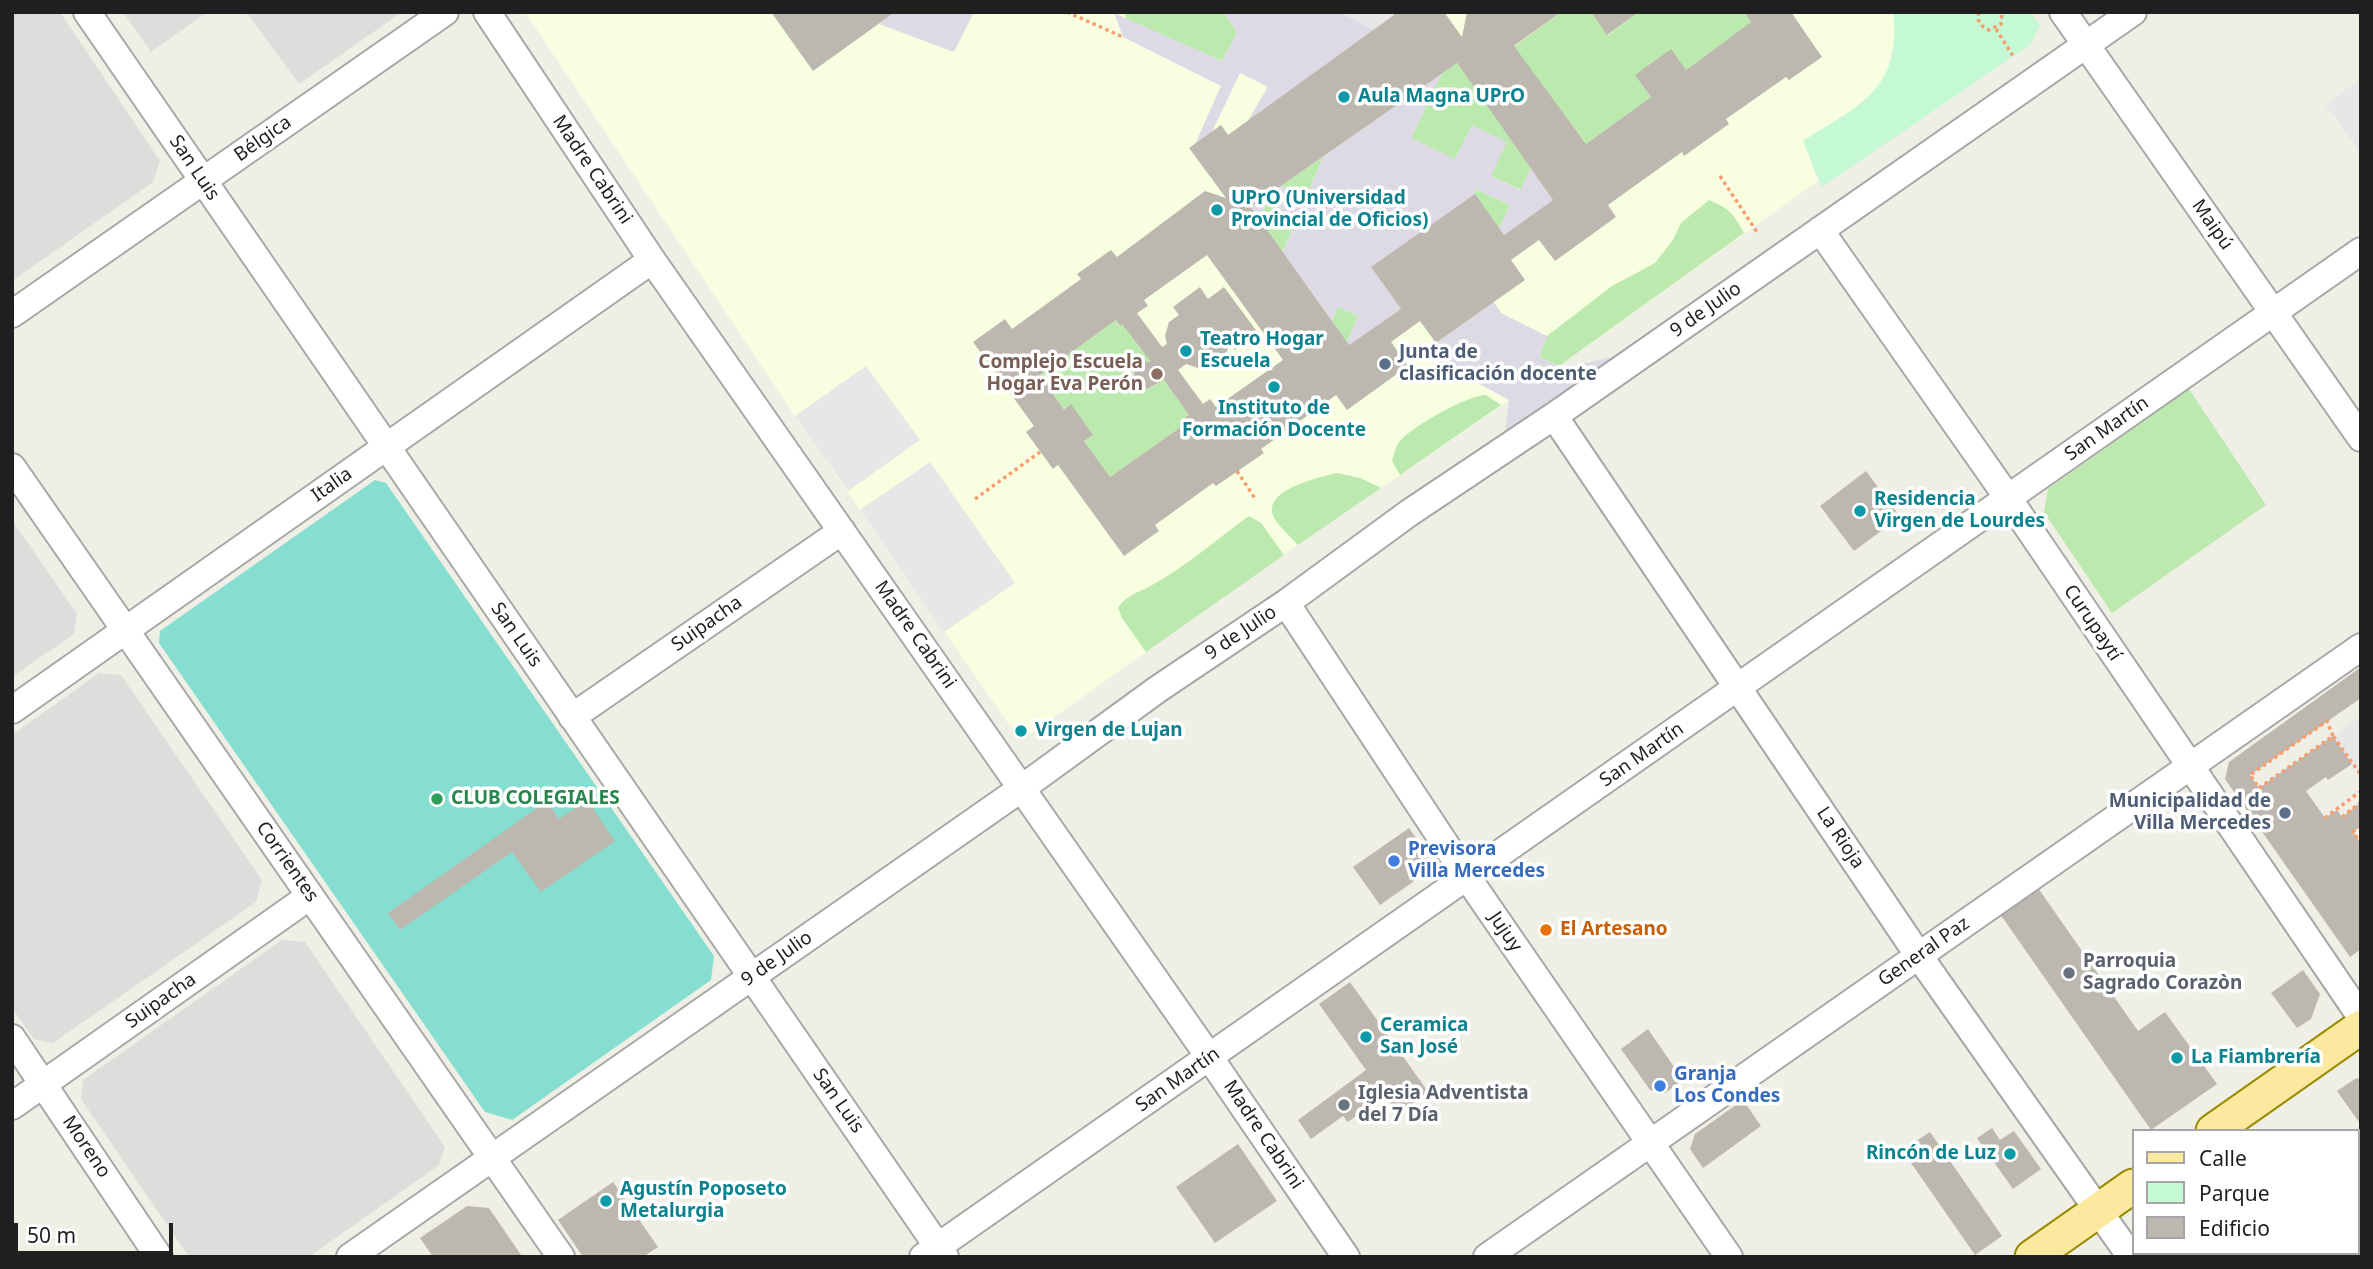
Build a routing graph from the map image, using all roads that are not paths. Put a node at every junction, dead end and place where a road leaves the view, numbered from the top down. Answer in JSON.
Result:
{"nodes":[{"id":1,"x":87,"y":12,"type":"edge"},
{"id":2,"x":445,"y":12,"type":"edge"},
{"id":3,"x":487,"y":12,"type":"edge"},
{"id":4,"x":2063,"y":12,"type":"edge"},
{"id":5,"x":2133,"y":12,"type":"edge"},
{"id":6,"x":2086,"y":45,"type":"junction"},
{"id":7,"x":202,"y":181,"type":"junction"},
{"id":8,"x":1820,"y":230,"type":"junction"},
{"id":9,"x":2361,"y":251,"type":"edge"},
{"id":10,"x":652,"y":260,"type":"junction"},
{"id":11,"x":2274,"y":312,"type":"junction"},
{"id":12,"x":12,"y":314,"type":"edge"},
{"id":13,"x":1554,"y":416,"type":"junction"},
{"id":14,"x":2361,"y":438,"type":"edge"},
{"id":15,"x":386,"y":447,"type":"junction"},
{"id":16,"x":12,"y":467,"type":"edge"},
{"id":17,"x":2008,"y":498,"type":"junction"},
{"id":18,"x":842,"y":531,"type":"junction"},
{"id":19,"x":1286,"y":603,"type":"junction"},
{"id":20,"x":126,"y":631,"type":"junction"},
{"id":21,"x":2361,"y":647,"type":"edge"},
{"id":22,"x":1738,"y":687,"type":"junction"},
{"id":23,"x":12,"y":710,"type":"edge"},
{"id":24,"x":572,"y":717,"type":"junction"},
{"id":25,"x":2190,"y":768,"type":"junction"},
{"id":26,"x":1022,"y":788,"type":"junction"},
{"id":27,"x":1468,"y":877,"type":"junction"},
{"id":28,"x":310,"y":896,"type":"junction"},
{"id":29,"x":1919,"y":956,"type":"junction"},
{"id":30,"x":751,"y":976,"type":"junction"},
{"id":31,"x":2361,"y":1017,"type":"edge"},
{"id":32,"x":2361,"y":1027,"type":"edge"},
{"id":33,"x":12,"y":1038,"type":"edge"},
{"id":34,"x":1210,"y":1058,"type":"junction"},
{"id":35,"x":44,"y":1084,"type":"junction"},
{"id":36,"x":12,"y":1106,"type":"edge"},
{"id":37,"x":2216,"y":1129,"type":"edge"},
{"id":38,"x":1650,"y":1143,"type":"junction"},
{"id":39,"x":492,"y":1158,"type":"junction"},
{"id":40,"x":2132,"y":1187,"type":"edge"},
{"id":41,"x":2099,"y":1210,"type":"junction"},
{"id":42,"x":936,"y":1253,"type":"edge"},
{"id":43,"x":159,"y":1257,"type":"edge"},
{"id":44,"x":350,"y":1257,"type":"edge"},
{"id":45,"x":561,"y":1257,"type":"edge"},
{"id":46,"x":1346,"y":1257,"type":"edge"},
{"id":47,"x":1487,"y":1257,"type":"edge"},
{"id":48,"x":1729,"y":1257,"type":"edge"},
{"id":49,"x":2032,"y":1257,"type":"edge"},
{"id":50,"x":2131,"y":1257,"type":"edge"}],
"edges":[{"from":1,"to":7,"type":"street","name":"San Luis"},
{"from":2,"to":7,"type":"street","name":"Bélgica"},
{"from":3,"to":10,"type":"street","name":"Madre Cabrini"},
{"from":4,"to":6,"type":"street","name":"Maipú"},
{"from":5,"to":6,"type":"street","name":"9 de Julio"},
{"from":6,"to":8,"type":"street","name":"9 de Julio"},
{"from":6,"to":11,"type":"street","name":"Maipú"},
{"from":7,"to":12,"type":"street","name":"Bélgica"},
{"from":7,"to":15,"type":"street","name":"San Luis"},
{"from":8,"to":13,"type":"street","name":"9 de Julio"},
{"from":8,"to":17,"type":"street","name":"Curupaytí"},
{"from":9,"to":11,"type":"street","name":"San Martín"},
{"from":10,"to":15,"type":"street","name":"Italia"},
{"from":10,"to":18,"type":"street","name":"Madre Cabrini"},
{"from":11,"to":14,"type":"street","name":"Maipú"},
{"from":11,"to":17,"type":"street","name":"San Martín"},
{"from":13,"to":19,"type":"street","name":"9 de Julio"},
{"from":13,"to":22,"type":"street","name":"La Rioja"},
{"from":15,"to":20,"type":"street","name":"Italia"},
{"from":15,"to":24,"type":"street","name":"San Luis"},
{"from":16,"to":20,"type":"street","name":"Corrientes"},
{"from":17,"to":22,"type":"street","name":"San Martín"},
{"from":17,"to":25,"type":"street","name":"Curupaytí"},
{"from":18,"to":24,"type":"street","name":"Suipacha"},
{"from":18,"to":26,"type":"street","name":"Madre Cabrini"},
{"from":19,"to":26,"type":"street","name":"9 de Julio"},
{"from":19,"to":27,"type":"street","name":"Jujuy"},
{"from":20,"to":23,"type":"street","name":"Italia"},
{"from":20,"to":28,"type":"street","name":"Corrientes"},
{"from":21,"to":25,"type":"street","name":"General Paz"},
{"from":22,"to":27,"type":"street","name":"San Martín"},
{"from":22,"to":29,"type":"street","name":"La Rioja"},
{"from":24,"to":30,"type":"street","name":"San Luis"},
{"from":25,"to":29,"type":"street","name":"General Paz"},
{"from":25,"to":31,"type":"street","name":"Curupaytí"},
{"from":26,"to":30,"type":"street","name":"9 de Julio"},
{"from":26,"to":34,"type":"street","name":"Madre Cabrini"},
{"from":27,"to":34,"type":"street","name":"San Martín"},
{"from":27,"to":38,"type":"street","name":"Jujuy"},
{"from":28,"to":35,"type":"street","name":"Suipacha"},
{"from":28,"to":39,"type":"street","name":"Corrientes"},
{"from":29,"to":38,"type":"street","name":"General Paz"},
{"from":29,"to":41,"type":"street","name":"La Rioja"},
{"from":30,"to":39,"type":"street","name":"9 de Julio"},
{"from":30,"to":42,"type":"street","name":"San Luis"},
{"from":32,"to":37,"type":"main road"},
{"from":33,"to":35,"type":"street","name":"Moreno"},
{"from":34,"to":42,"type":"street","name":"San Martín"},
{"from":34,"to":46,"type":"street","name":"Madre Cabrini"},
{"from":35,"to":36,"type":"street","name":"Suipacha"},
{"from":35,"to":43,"type":"street","name":"Moreno"},
{"from":38,"to":47,"type":"street","name":"General Paz"},
{"from":38,"to":48,"type":"street","name":"Jujuy"},
{"from":39,"to":44,"type":"street","name":"9 de Julio"},
{"from":39,"to":45,"type":"street","name":"Corrientes"},
{"from":40,"to":41,"type":"main road"},
{"from":41,"to":49,"type":"main road"},
{"from":41,"to":50,"type":"street","name":"La Rioja"}]}
